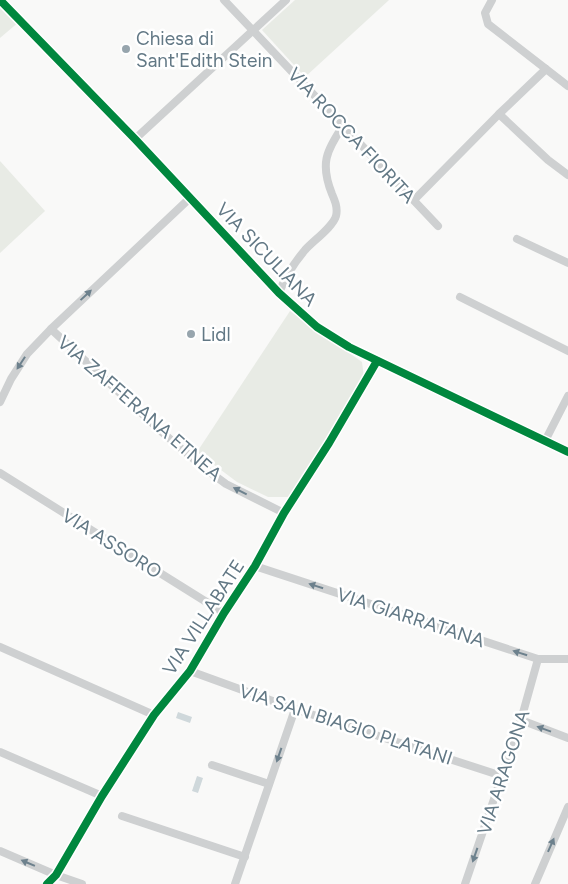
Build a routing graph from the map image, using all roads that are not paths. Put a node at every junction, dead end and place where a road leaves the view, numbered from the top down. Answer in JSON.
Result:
{"nodes":[{"id":1,"x":0,"y":0,"type":"edge"},
{"id":2,"x":224,"y":0,"type":"edge"},
{"id":3,"x":286,"y":0,"type":"edge"},
{"id":4,"x":492,"y":0,"type":"edge"},
{"id":5,"x":253,"y":30,"type":"junction"},
{"id":6,"x":546,"y":69,"type":"junction"},
{"id":7,"x":568,"y":86,"type":"edge"},
{"id":8,"x":498,"y":114,"type":"junction"},
{"id":9,"x":344,"y":126,"type":"junction"},
{"id":10,"x":135,"y":139,"type":"junction"},
{"id":11,"x":568,"y":175,"type":"edge"},
{"id":12,"x":190,"y":198,"type":"junction"},
{"id":13,"x":414,"y":200,"type":"junction"},
{"id":14,"x":438,"y":226,"type":"dead end"},
{"id":15,"x":517,"y":239,"type":"dead end"},
{"id":16,"x":568,"y":263,"type":"edge"},
{"id":17,"x":279,"y":293,"type":"junction"},
{"id":18,"x":460,"y":297,"type":"dead end"},
{"id":19,"x":51,"y":329,"type":"junction"},
{"id":20,"x":568,"y":351,"type":"edge"},
{"id":21,"x":377,"y":361,"type":"junction"},
{"id":22,"x":568,"y":396,"type":"edge"},
{"id":23,"x":0,"y":402,"type":"edge"},
{"id":24,"x":545,"y":441,"type":"junction"},
{"id":25,"x":568,"y":452,"type":"edge"},
{"id":26,"x":0,"y":473,"type":"edge"},
{"id":27,"x":284,"y":513,"type":"junction"},
{"id":28,"x":255,"y":566,"type":"junction"},
{"id":29,"x":224,"y":613,"type":"junction"},
{"id":30,"x":0,"y":646,"type":"edge"},
{"id":31,"x":568,"y":659,"type":"edge"},
{"id":32,"x":538,"y":660,"type":"junction"},
{"id":33,"x":190,"y":671,"type":"junction"},
{"id":34,"x":295,"y":710,"type":"junction"},
{"id":35,"x":154,"y":715,"type":"junction"},
{"id":36,"x":521,"y":720,"type":"junction"},
{"id":37,"x":568,"y":738,"type":"edge"},
{"id":38,"x":0,"y":752,"type":"edge"},
{"id":39,"x":212,"y":765,"type":"dead end"},
{"id":40,"x":502,"y":776,"type":"junction"},
{"id":41,"x":269,"y":784,"type":"junction"},
{"id":42,"x":102,"y":796,"type":"junction"},
{"id":43,"x":568,"y":807,"type":"edge"},
{"id":44,"x":122,"y":816,"type":"dead end"},
{"id":45,"x":0,"y":851,"type":"edge"},
{"id":46,"x":244,"y":857,"type":"junction"},
{"id":47,"x":56,"y":875,"type":"junction"},
{"id":48,"x":47,"y":884,"type":"edge"},
{"id":49,"x":82,"y":884,"type":"edge"},
{"id":50,"x":235,"y":884,"type":"edge"},
{"id":51,"x":465,"y":884,"type":"edge"},
{"id":52,"x":535,"y":884,"type":"edge"}],
"edges":[{"from":1,"to":10,"type":"street","name":"VIA SICULIANA"},
{"from":2,"to":5,"type":"street","name":"VIA ROCCA FIORITA"},
{"from":3,"to":5,"type":"street"},
{"from":4,"to":6,"type":"street"},
{"from":5,"to":9,"type":"street","name":"VIA ROCCA FIORITA"},
{"from":5,"to":10,"type":"street"},
{"from":6,"to":7,"type":"street"},
{"from":6,"to":8,"type":"street"},
{"from":8,"to":11,"type":"street"},
{"from":8,"to":13,"type":"street"},
{"from":9,"to":13,"type":"street","name":"VIA ROCCA FIORITA"},
{"from":9,"to":17,"type":"street"},
{"from":10,"to":12,"type":"street","name":"VIA SICULIANA"},
{"from":12,"to":17,"type":"street","name":"VIA SICULIANA"},
{"from":19,"to":12,"type":"street","one_way":true},
{"from":13,"to":14,"type":"street","name":"VIA ROCCA FIORITA"},
{"from":15,"to":16,"type":"street"},
{"from":17,"to":21,"type":"street","name":"VIA SICULIANA"},
{"from":18,"to":20,"type":"street"},
{"from":19,"to":23,"type":"street","one_way":true},
{"from":27,"to":19,"type":"street","name":"VIA ZAFFERANA ETNEA","one_way":true},
{"from":21,"to":24,"type":"street","name":"VIA SICULIANA"},
{"from":21,"to":27,"type":"street","name":"VIA VILLABATE"},
{"from":22,"to":24,"type":"street"},
{"from":24,"to":25,"type":"street","name":"VIA SICULIANA"},
{"from":26,"to":29,"type":"street","name":"VIA ASSORO"},
{"from":27,"to":28,"type":"street","name":"VIA VILLABATE"},
{"from":28,"to":29,"type":"street","name":"VIA VILLABATE"},
{"from":32,"to":28,"type":"street","name":"VIA GIARRATANA","one_way":true},
{"from":29,"to":33,"type":"street","name":"VIA VILLABATE"},
{"from":30,"to":35,"type":"street"},
{"from":31,"to":32,"type":"street","name":"VIA GIARRATANA"},
{"from":32,"to":36,"type":"street","name":"VIA ARAGONA"},
{"from":33,"to":34,"type":"street","name":"VIA SAN BIAGIO PLATANI"},
{"from":33,"to":35,"type":"street","name":"VIA VILLABATE"},
{"from":34,"to":40,"type":"street","name":"VIA SAN BIAGIO PLATANI"},
{"from":34,"to":41,"type":"street","one_way":true},
{"from":35,"to":42,"type":"street","name":"VIA VILLABATE"},
{"from":37,"to":36,"type":"street","one_way":true},
{"from":36,"to":40,"type":"street","name":"VIA ARAGONA"},
{"from":38,"to":42,"type":"street"},
{"from":39,"to":41,"type":"street"},
{"from":40,"to":51,"type":"street","name":"VIA ARAGONA","one_way":true},
{"from":41,"to":46,"type":"street"},
{"from":42,"to":47,"type":"street","name":"VIA VILLABATE"},
{"from":52,"to":43,"type":"street","one_way":true},
{"from":44,"to":46,"type":"street"},
{"from":47,"to":45,"type":"street","one_way":true},
{"from":46,"to":50,"type":"street"},
{"from":47,"to":48,"type":"street","name":"VIA VILLABATE"},
{"from":47,"to":49,"type":"street"}]}
